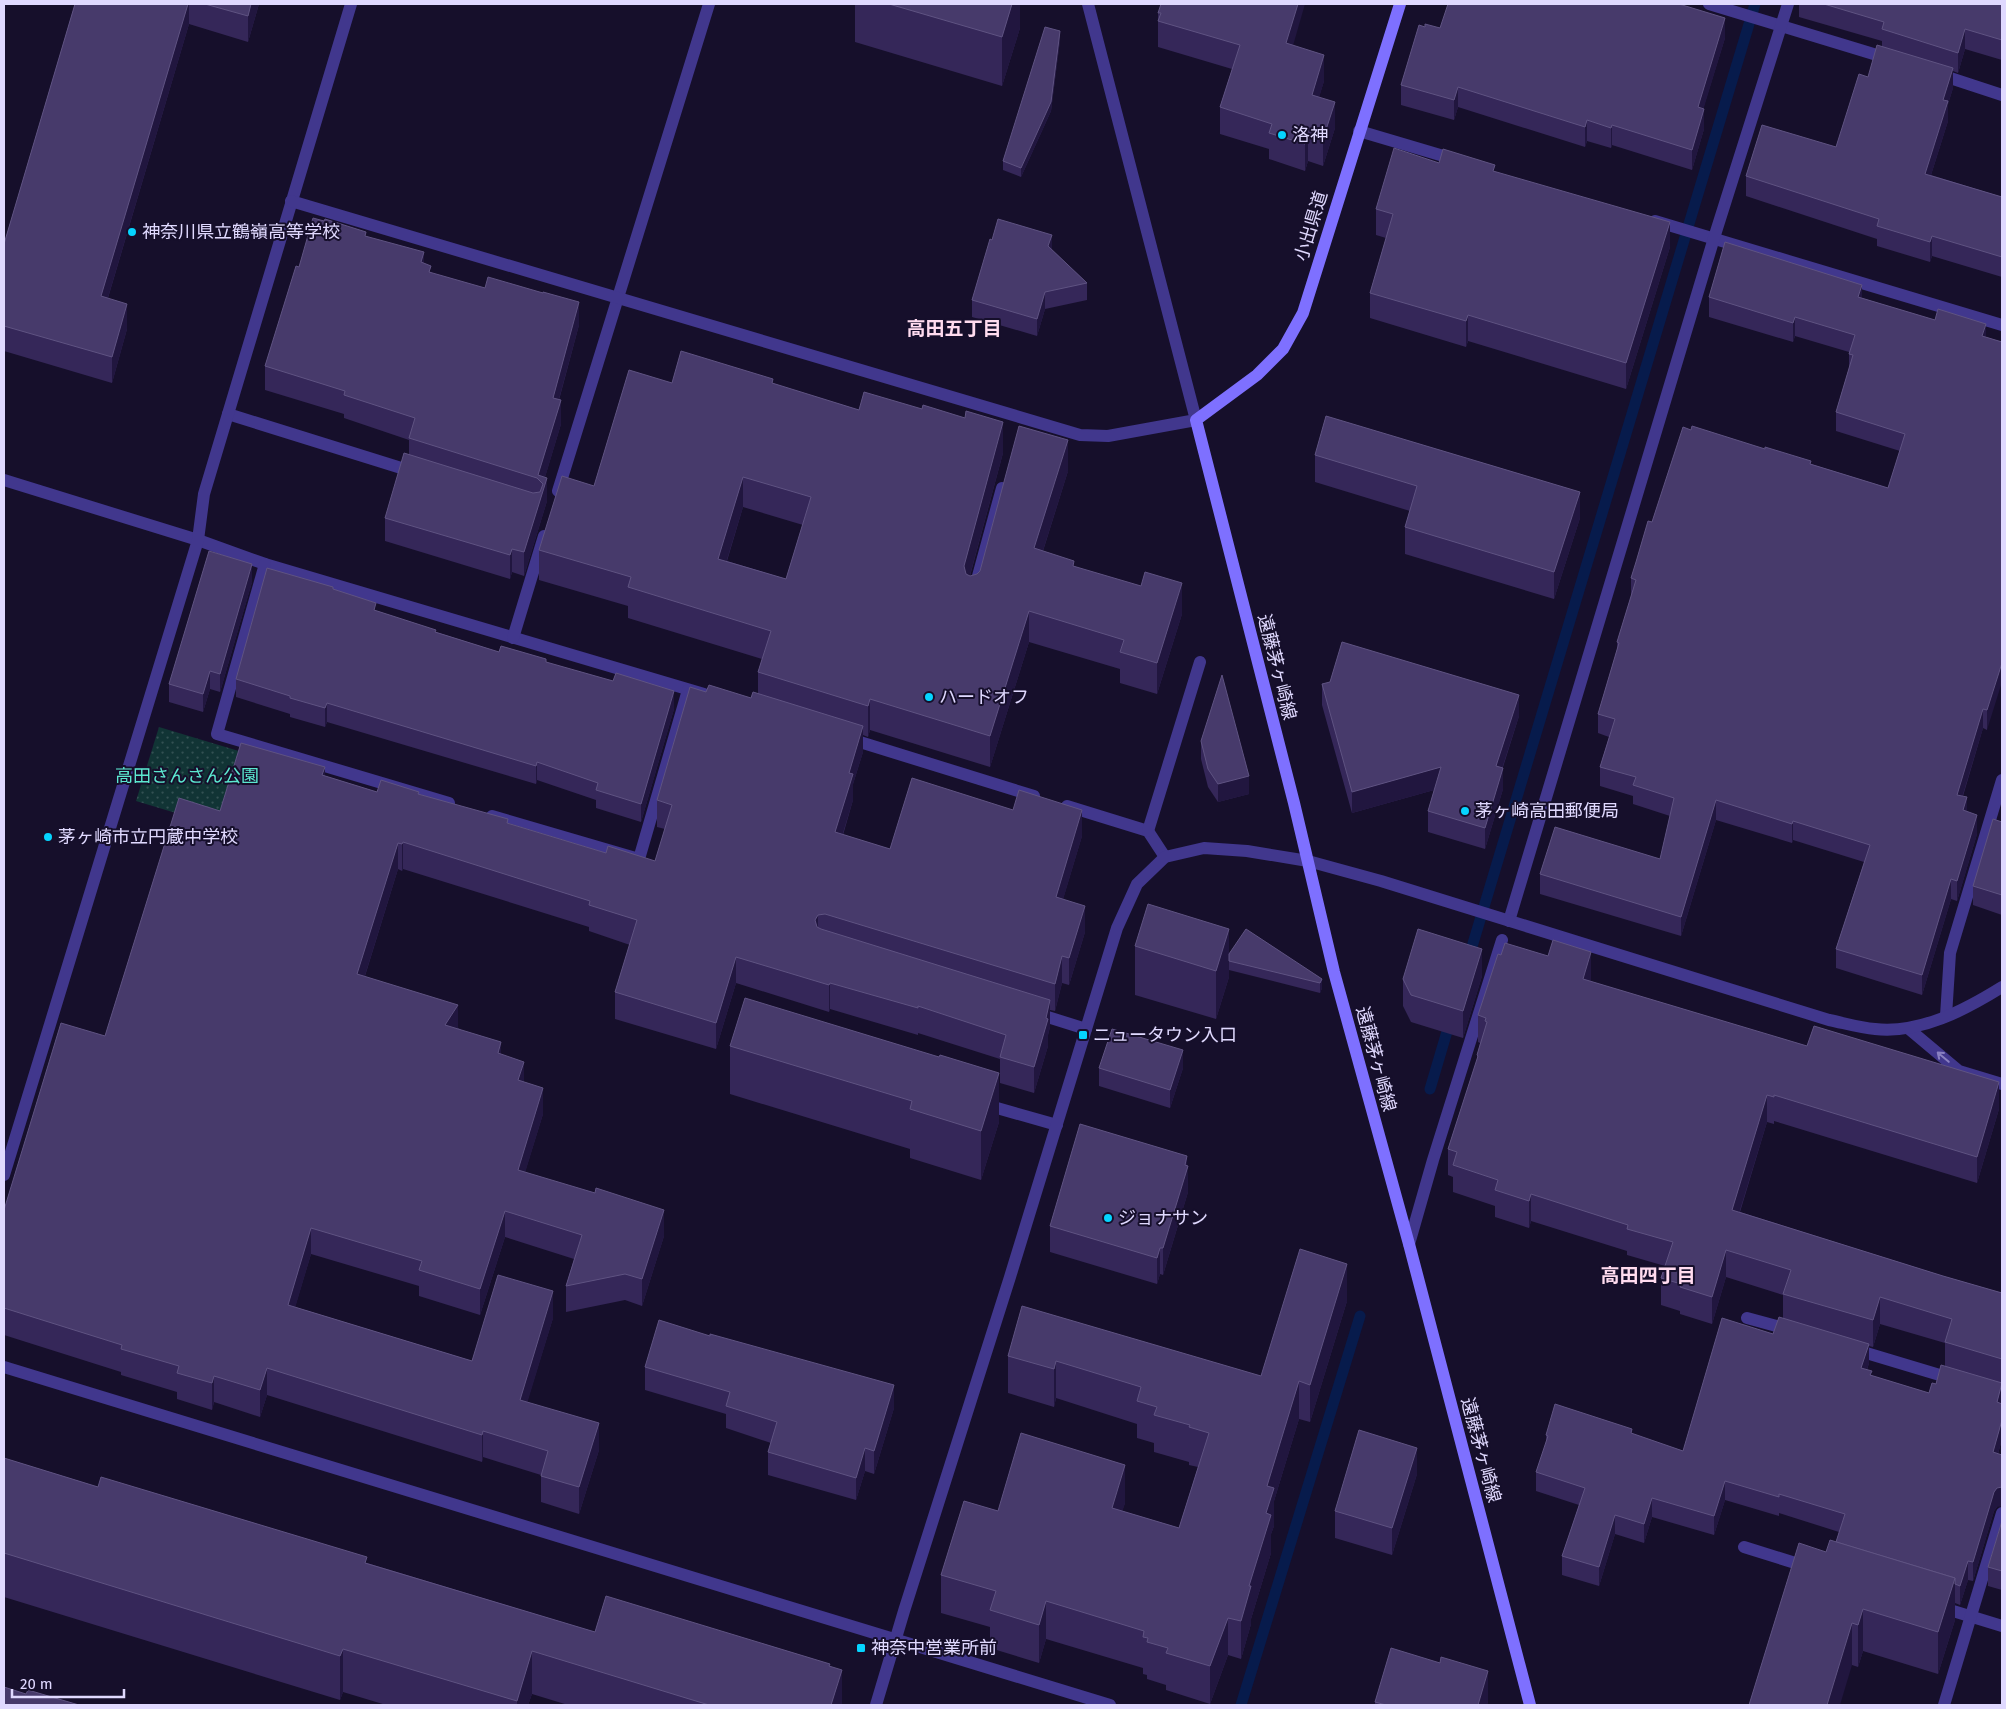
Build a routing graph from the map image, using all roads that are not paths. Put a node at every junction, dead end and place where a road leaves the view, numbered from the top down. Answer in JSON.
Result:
{"nodes":[{"id":1,"x":351,"y":4,"type":"edge"},
{"id":2,"x":709,"y":4,"type":"edge"},
{"id":3,"x":1088,"y":4,"type":"edge"},
{"id":4,"x":1400,"y":4,"type":"edge"},
{"id":5,"x":1709,"y":4,"type":"edge"},
{"id":6,"x":1788,"y":4,"type":"edge"},
{"id":7,"x":1776,"y":23,"type":"junction"},
{"id":8,"x":1901,"y":63,"type":"edge"},
{"id":9,"x":1928,"y":72,"type":"edge"},
{"id":10,"x":2002,"y":95,"type":"edge"},
{"id":11,"x":1359,"y":131,"type":"junction"},
{"id":12,"x":1467,"y":164,"type":"edge"},
{"id":13,"x":291,"y":201,"type":"junction"},
{"id":14,"x":1644,"y":217,"type":"edge"},
{"id":15,"x":1710,"y":237,"type":"junction"},
{"id":16,"x":618,"y":298,"type":"junction"},
{"id":17,"x":2002,"y":325,"type":"edge"},
{"id":18,"x":228,"y":414,"type":"junction"},
{"id":19,"x":1196,"y":420,"type":"junction"},
{"id":20,"x":1006,"y":474,"type":"edge"},
{"id":21,"x":423,"y":475,"type":"edge"},
{"id":22,"x":4,"y":480,"type":"edge"},
{"id":23,"x":556,"y":499,"type":"edge"},
{"id":24,"x":547,"y":527,"type":"edge"},
{"id":25,"x":198,"y":540,"type":"junction"},
{"id":26,"x":264,"y":564,"type":"junction"},
{"id":27,"x":972,"y":599,"type":"edge"},
{"id":28,"x":512,"y":638,"type":"junction"},
{"id":29,"x":1200,"y":662,"type":"dead end"},
{"id":30,"x":688,"y":690,"type":"junction"},
{"id":31,"x":716,"y":698,"type":"edge"},
{"id":32,"x":839,"y":736,"type":"edge"},
{"id":33,"x":2002,"y":780,"type":"edge"},
{"id":34,"x":457,"y":805,"type":"edge"},
{"id":35,"x":476,"y":811,"type":"edge"},
{"id":36,"x":1148,"y":831,"type":"junction"},
{"id":37,"x":1165,"y":857,"type":"junction"},
{"id":38,"x":1308,"y":861,"type":"junction"},
{"id":39,"x":1507,"y":921,"type":"junction"},
{"id":40,"x":1502,"y":940,"type":"dead end"},
{"id":41,"x":2002,"y":987,"type":"edge"},
{"id":42,"x":1020,"y":1008,"type":"edge"},
{"id":43,"x":1946,"y":1016,"type":"junction"},
{"id":44,"x":1086,"y":1029,"type":"junction"},
{"id":45,"x":1909,"y":1029,"type":"junction"},
{"id":46,"x":2002,"y":1084,"type":"edge"},
{"id":47,"x":973,"y":1100,"type":"edge"},
{"id":48,"x":1057,"y":1125,"type":"junction"},
{"id":49,"x":4,"y":1176,"type":"edge"},
{"id":50,"x":1408,"y":1244,"type":"junction"},
{"id":51,"x":1747,"y":1318,"type":"dead end"},
{"id":52,"x":1804,"y":1334,"type":"edge"},
{"id":53,"x":1842,"y":1346,"type":"edge"},
{"id":54,"x":4,"y":1367,"type":"edge"},
{"id":55,"x":1964,"y":1383,"type":"edge"},
{"id":56,"x":2002,"y":1513,"type":"edge"},
{"id":57,"x":1744,"y":1548,"type":"dead end"},
{"id":58,"x":1820,"y":1570,"type":"edge"},
{"id":59,"x":1924,"y":1602,"type":"edge"},
{"id":60,"x":1971,"y":1616,"type":"junction"},
{"id":61,"x":2002,"y":1626,"type":"edge"},
{"id":62,"x":895,"y":1640,"type":"junction"},
{"id":63,"x":876,"y":1705,"type":"edge"},
{"id":64,"x":1110,"y":1705,"type":"edge"},
{"id":65,"x":1530,"y":1705,"type":"edge"},
{"id":66,"x":1944,"y":1705,"type":"edge"}],
"edges":[{"from":1,"to":13,"type":"street"},
{"from":2,"to":16,"type":"street"},
{"from":3,"to":19,"type":"street"},
{"from":4,"to":11,"type":"main road","name":"小出県道"},
{"from":5,"to":7,"type":"street"},
{"from":6,"to":7,"type":"street"},
{"from":7,"to":8,"type":"street"},
{"from":7,"to":15,"type":"street"},
{"from":9,"to":10,"type":"street"},
{"from":11,"to":12,"type":"street"},
{"from":11,"to":19,"type":"main road","name":"小出県道"},
{"from":13,"to":16,"type":"street"},
{"from":13,"to":18,"type":"street"},
{"from":14,"to":15,"type":"street"},
{"from":15,"to":17,"type":"street"},
{"from":15,"to":39,"type":"street"},
{"from":16,"to":19,"type":"street"},
{"from":16,"to":23,"type":"street"},
{"from":18,"to":21,"type":"street"},
{"from":18,"to":25,"type":"street"},
{"from":19,"to":38,"type":"main road","name":"遠藤茅ヶ崎線"},
{"from":20,"to":27,"type":"street"},
{"from":22,"to":25,"type":"street"},
{"from":24,"to":28,"type":"street"},
{"from":25,"to":26,"type":"street"},
{"from":25,"to":49,"type":"street"},
{"from":26,"to":28,"type":"street"},
{"from":26,"to":34,"type":"street"},
{"from":28,"to":30,"type":"street"},
{"from":29,"to":36,"type":"street"},
{"from":30,"to":31,"type":"street"},
{"from":30,"to":35,"type":"street"},
{"from":32,"to":36,"type":"street"},
{"from":33,"to":43,"type":"street"},
{"from":36,"to":37,"type":"street"},
{"from":37,"to":38,"type":"street"},
{"from":37,"to":44,"type":"street"},
{"from":38,"to":39,"type":"street"},
{"from":38,"to":50,"type":"main road","name":"遠藤茅ヶ崎線"},
{"from":39,"to":45,"type":"street"},
{"from":40,"to":50,"type":"street"},
{"from":41,"to":43,"type":"street"},
{"from":42,"to":44,"type":"street"},
{"from":43,"to":45,"type":"street"},
{"from":44,"to":48,"type":"street"},
{"from":46,"to":45,"type":"street","one_way":true},
{"from":47,"to":48,"type":"street"},
{"from":48,"to":62,"type":"street"},
{"from":50,"to":65,"type":"main road","name":"遠藤茅ヶ崎線"},
{"from":51,"to":52,"type":"street"},
{"from":53,"to":55,"type":"street"},
{"from":54,"to":62,"type":"street"},
{"from":56,"to":60,"type":"street"},
{"from":57,"to":58,"type":"street"},
{"from":59,"to":60,"type":"street"},
{"from":60,"to":61,"type":"street"},
{"from":60,"to":66,"type":"street"},
{"from":62,"to":63,"type":"street"},
{"from":62,"to":64,"type":"street"}]}
